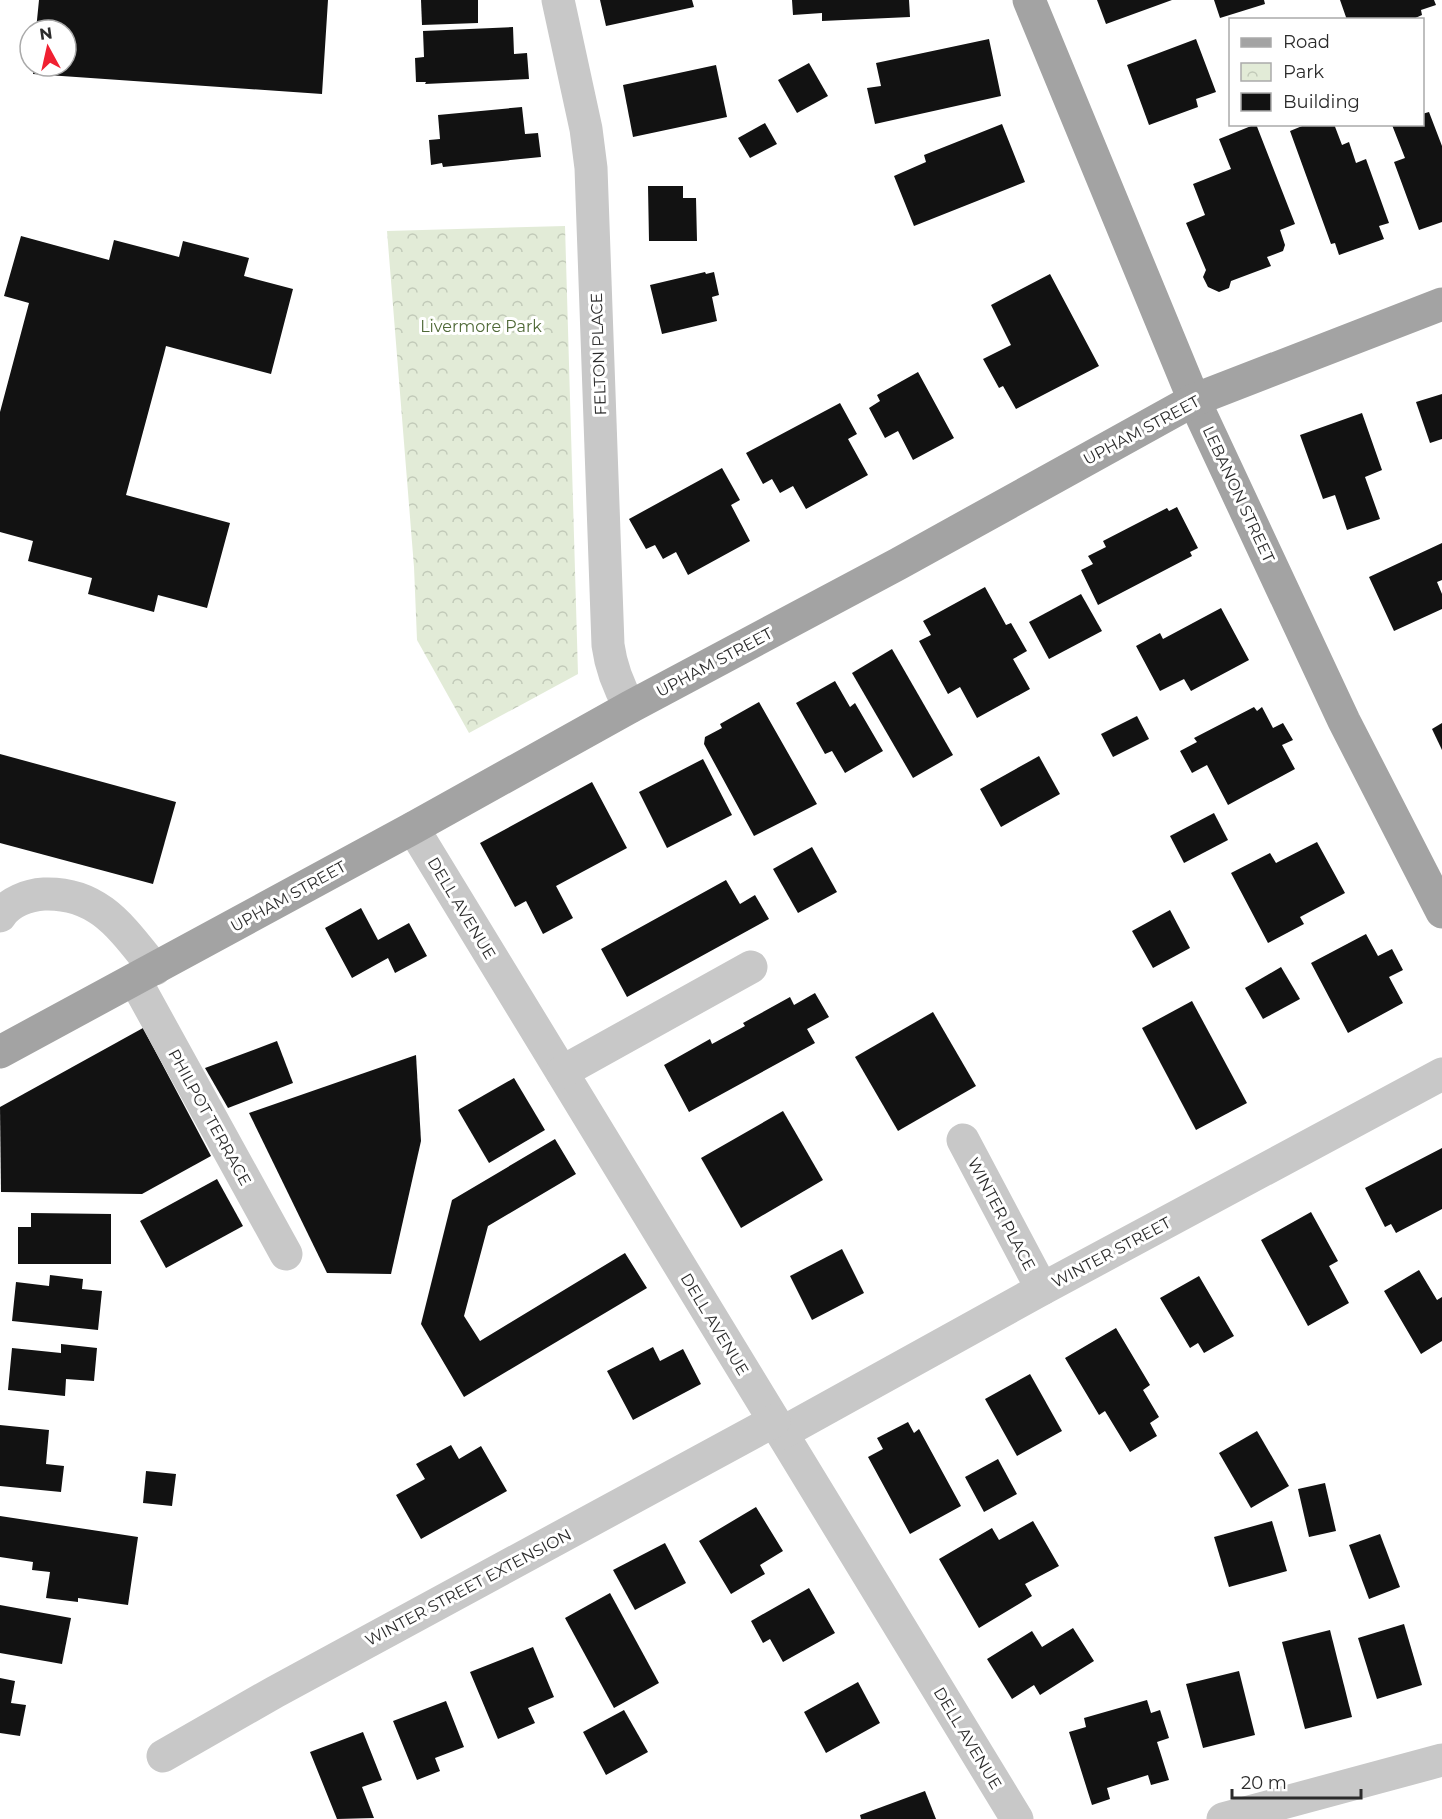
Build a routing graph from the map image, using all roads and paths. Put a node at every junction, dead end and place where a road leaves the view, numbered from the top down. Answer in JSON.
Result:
{"nodes":[{"id":1,"x":558,"y":0,"type":"edge"},
{"id":2,"x":1029,"y":0,"type":"edge"},
{"id":3,"x":1442,"y":303,"type":"edge"},
{"id":4,"x":1194,"y":400,"type":"junction"},
{"id":5,"x":630,"y":706,"type":"junction"},
{"id":6,"x":413,"y":828,"type":"junction"},
{"id":7,"x":1442,"y":912,"type":"edge"},
{"id":8,"x":0,"y":916,"type":"edge"},
{"id":9,"x":750,"y":967,"type":"dead end"},
{"id":10,"x":145,"y":974,"type":"junction"},
{"id":11,"x":3,"y":1044,"type":"edge"},
{"id":12,"x":562,"y":1072,"type":"junction"},
{"id":13,"x":1442,"y":1074,"type":"edge"},
{"id":14,"x":963,"y":1140,"type":"dead end"},
{"id":15,"x":286,"y":1254,"type":"dead end"},
{"id":16,"x":1042,"y":1289,"type":"junction"},
{"id":17,"x":778,"y":1427,"type":"junction"},
{"id":18,"x":163,"y":1756,"type":"dead end"},
{"id":19,"x":1442,"y":1760,"type":"edge"},
{"id":20,"x":1017,"y":1819,"type":"edge"},
{"id":21,"x":1223,"y":1819,"type":"edge"}],
"edges":[{"from":1,"to":5,"type":"street","name":"FELTON PLACE"},
{"from":2,"to":4,"type":"main road","name":"LEBANON STREET"},
{"from":3,"to":4,"type":"main road","name":"UPHAM STREET"},
{"from":4,"to":5,"type":"main road","name":"UPHAM STREET"},
{"from":4,"to":7,"type":"main road","name":"LEBANON STREET"},
{"from":5,"to":6,"type":"main road","name":"UPHAM STREET"},
{"from":6,"to":10,"type":"main road","name":"UPHAM STREET"},
{"from":6,"to":12,"type":"street","name":"DELL AVENUE"},
{"from":8,"to":10,"type":"street","name":"PHILPOT TERRACE"},
{"from":9,"to":12,"type":"street"},
{"from":10,"to":11,"type":"main road","name":"UPHAM STREET"},
{"from":10,"to":15,"type":"street","name":"PHILPOT TERRACE"},
{"from":12,"to":17,"type":"street","name":"DELL AVENUE"},
{"from":13,"to":16,"type":"street","name":"WINTER STREET"},
{"from":14,"to":16,"type":"street","name":"WINTER PLACE"},
{"from":16,"to":17,"type":"street","name":"WINTER STREET"},
{"from":17,"to":18,"type":"street","name":"WINTER STREET EXTENSION"},
{"from":17,"to":20,"type":"street","name":"DELL AVENUE"},
{"from":19,"to":21,"type":"street"}]}
